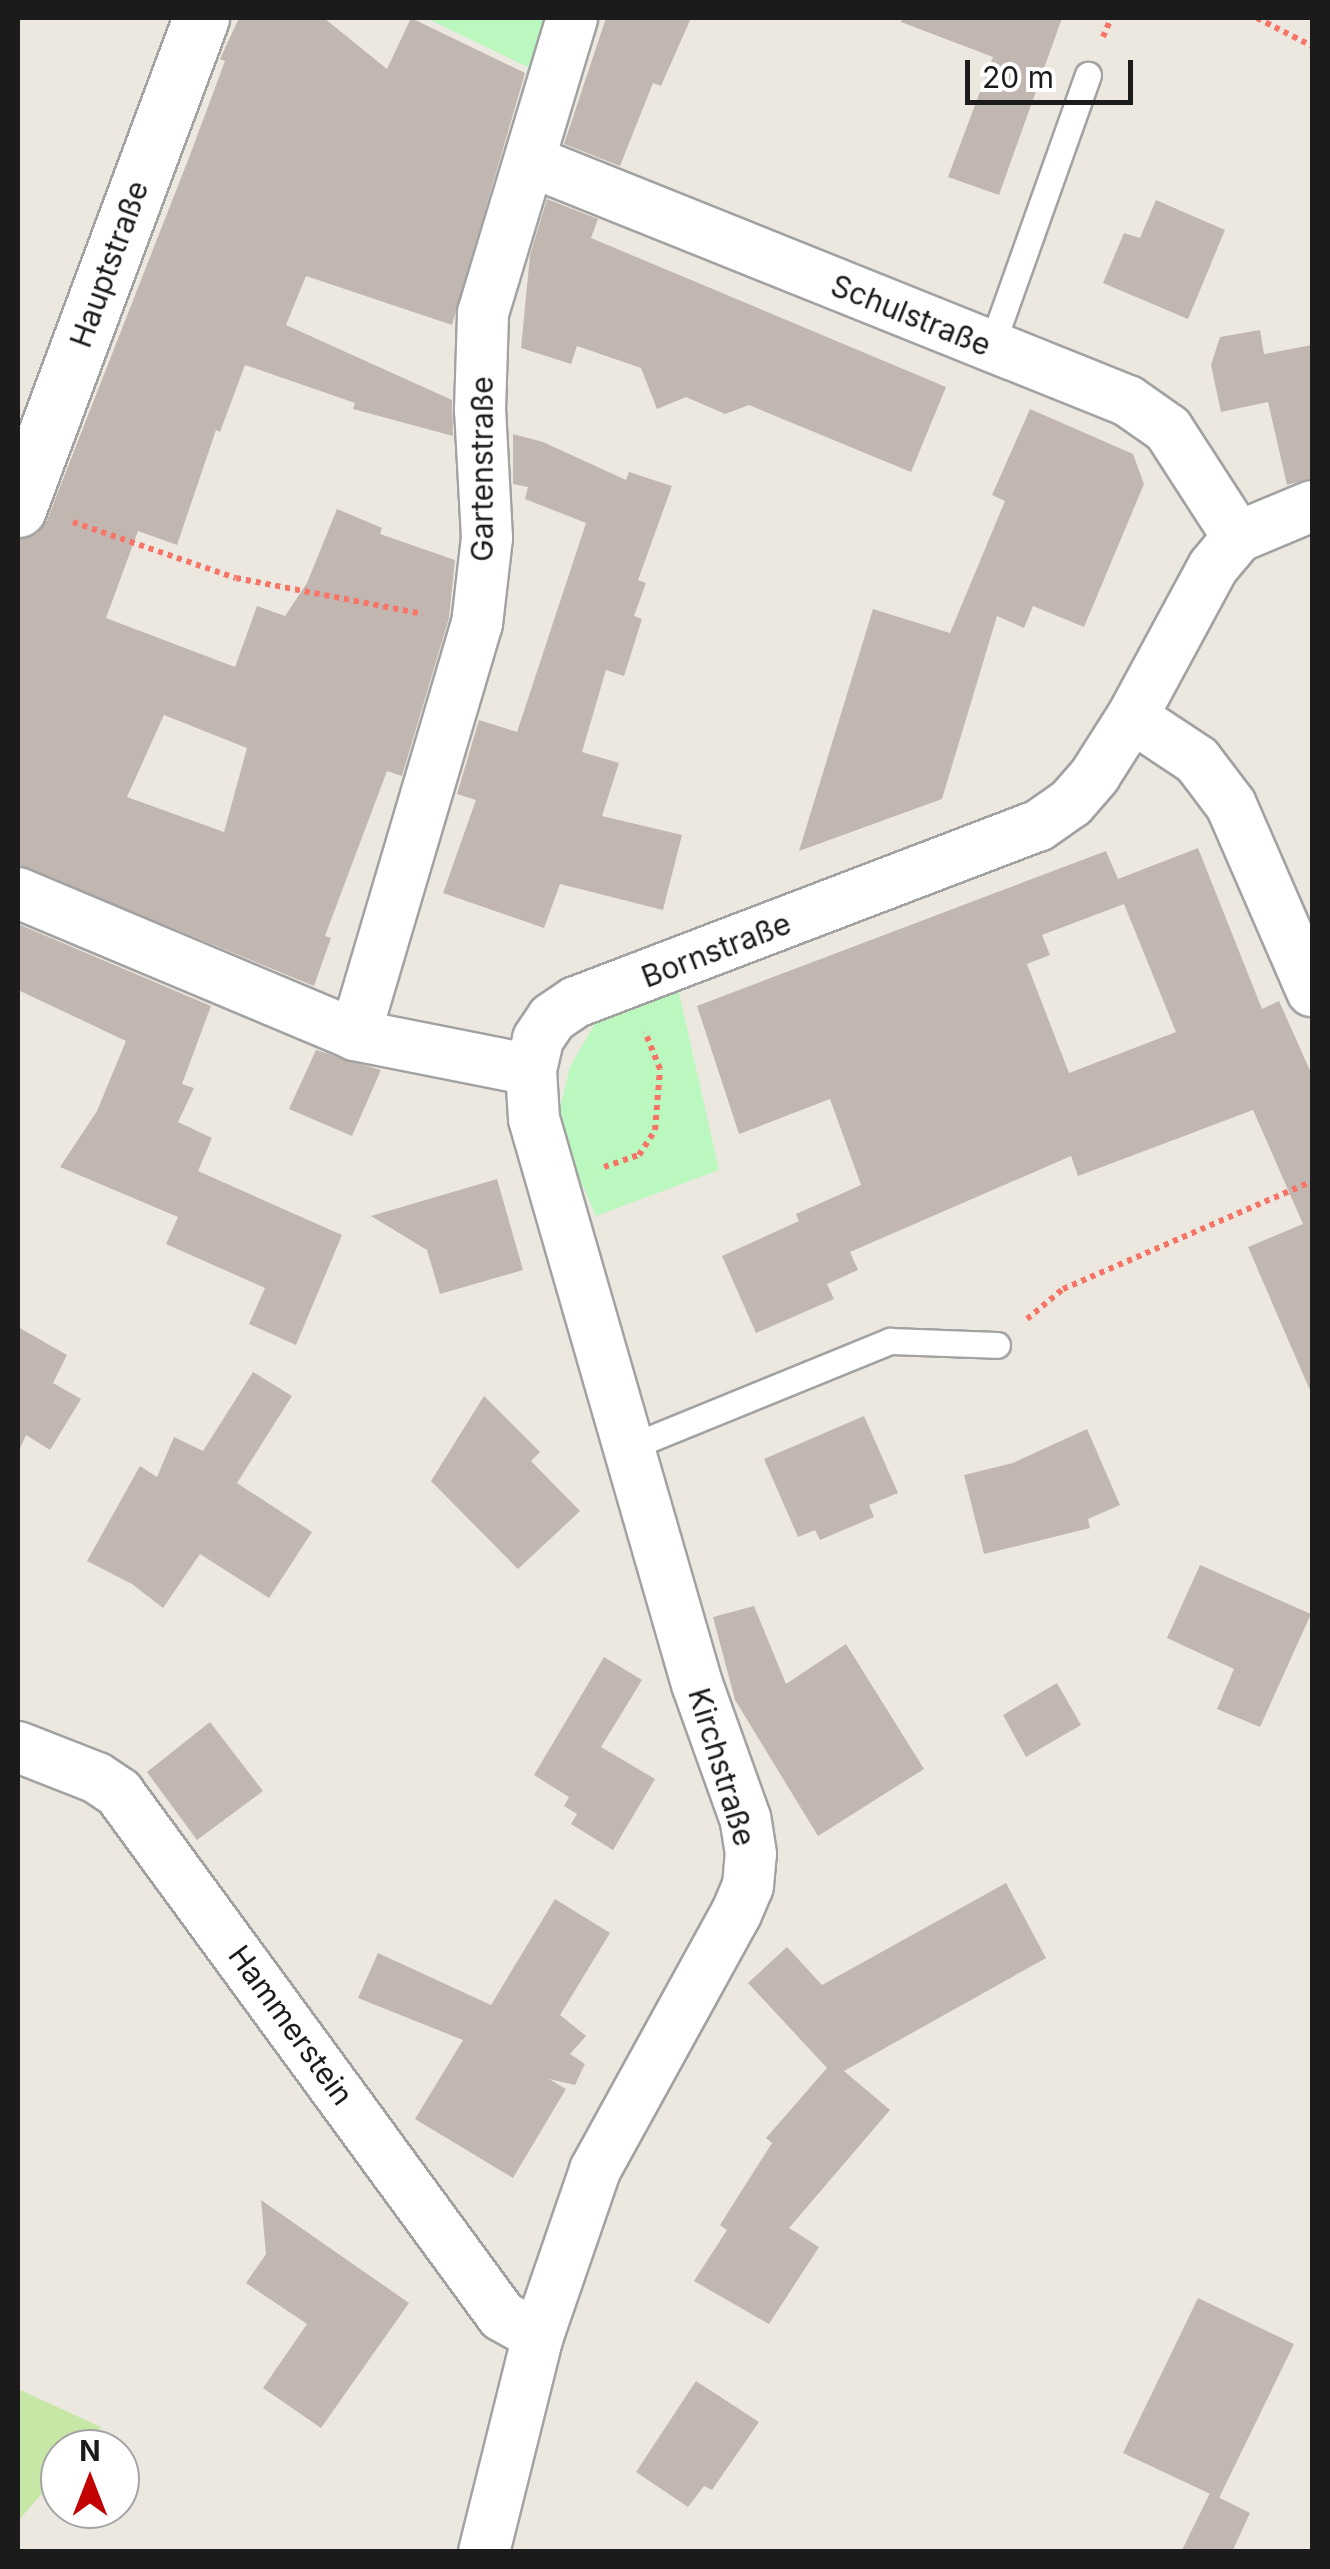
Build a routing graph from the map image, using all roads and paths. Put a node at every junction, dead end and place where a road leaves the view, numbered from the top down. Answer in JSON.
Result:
{"nodes":[{"id":1,"x":201,"y":18,"type":"edge"},
{"id":2,"x":572,"y":18,"type":"edge"},
{"id":3,"x":1258,"y":18,"type":"edge"},
{"id":4,"x":1312,"y":46,"type":"edge"},
{"id":5,"x":1088,"y":76,"type":"dead end"},
{"id":6,"x":530,"y":161,"type":"junction"},
{"id":7,"x":991,"y":346,"type":"junction"},
{"id":8,"x":19,"y":506,"type":"edge"},
{"id":9,"x":1312,"y":506,"type":"edge"},
{"id":10,"x":1238,"y":537,"type":"junction"},
{"id":11,"x":477,"y":624,"type":"junction"},
{"id":12,"x":1132,"y":717,"type":"junction"},
{"id":13,"x":18,"y":893,"type":"edge"},
{"id":14,"x":626,"y":984,"type":"junction"},
{"id":15,"x":1312,"y":991,"type":"edge"},
{"id":16,"x":355,"y":1035,"type":"junction"},
{"id":17,"x":530,"y":1070,"type":"junction"},
{"id":18,"x":1312,"y":1181,"type":"edge"},
{"id":19,"x":552,"y":1184,"type":"junction"},
{"id":20,"x":997,"y":1345,"type":"joint"},
{"id":21,"x":630,"y":1447,"type":"junction"},
{"id":22,"x":18,"y":1747,"type":"edge"},
{"id":23,"x":538,"y":2336,"type":"junction"},
{"id":24,"x":484,"y":2552,"type":"edge"}],
"edges":[{"from":1,"to":8,"type":"street","name":"Hauptstraße"},
{"from":2,"to":6,"type":"street","name":"Gartenstraße"},
{"from":3,"to":4,"type":"path"},
{"from":5,"to":7,"type":"lane"},
{"from":6,"to":7,"type":"street","name":"Schulstraße"},
{"from":6,"to":11,"type":"street","name":"Gartenstraße"},
{"from":7,"to":10,"type":"street","name":"Schulstraße"},
{"from":8,"to":11,"type":"path"},
{"from":9,"to":10,"type":"street","name":"Bornstraße"},
{"from":10,"to":12,"type":"street","name":"Bornstraße"},
{"from":11,"to":16,"type":"street","name":"Gartenstraße"},
{"from":12,"to":14,"type":"street","name":"Bornstraße"},
{"from":12,"to":15,"type":"street"},
{"from":13,"to":16,"type":"street"},
{"from":14,"to":17,"type":"street","name":"Bornstraße"},
{"from":14,"to":19,"type":"path"},
{"from":16,"to":17,"type":"street"},
{"from":17,"to":19,"type":"street","name":"Kirchstraße"},
{"from":18,"to":20,"type":"path"},
{"from":19,"to":21,"type":"street","name":"Kirchstraße"},
{"from":20,"to":21,"type":"lane"},
{"from":21,"to":23,"type":"street","name":"Kirchstraße"},
{"from":22,"to":23,"type":"street","name":"Hammerstein"},
{"from":23,"to":24,"type":"street","name":"Kirchstraße"}]}
